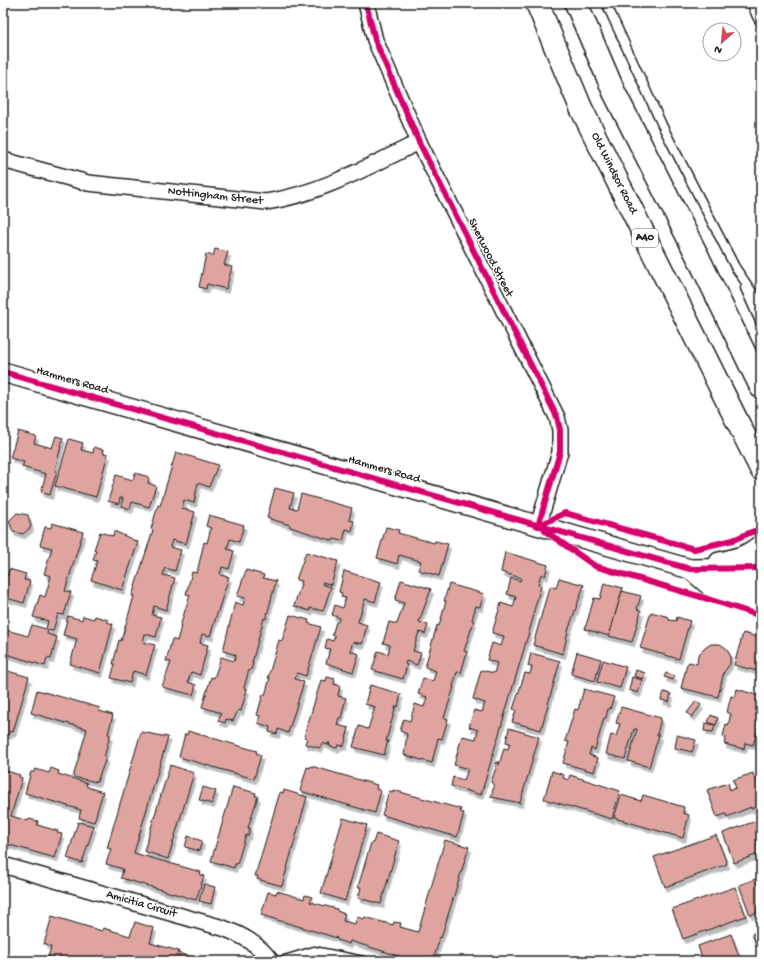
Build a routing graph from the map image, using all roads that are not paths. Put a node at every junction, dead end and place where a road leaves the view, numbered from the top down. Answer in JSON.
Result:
{"nodes":[{"id":1,"x":366,"y":3,"type":"edge"},
{"id":2,"x":537,"y":3,"type":"edge"},
{"id":3,"x":576,"y":3,"type":"edge"},
{"id":4,"x":606,"y":3,"type":"edge"},
{"id":5,"x":755,"y":3,"type":"edge"},
{"id":6,"x":761,"y":17,"type":"edge"},
{"id":7,"x":419,"y":142,"type":"junction"},
{"id":8,"x":3,"y":160,"type":"edge"},
{"id":9,"x":735,"y":267,"type":"junction"},
{"id":10,"x":761,"y":305,"type":"edge"},
{"id":11,"x":761,"y":324,"type":"edge"},
{"id":12,"x":3,"y":372,"type":"edge"},
{"id":13,"x":761,"y":387,"type":"edge"},
{"id":14,"x":761,"y":469,"type":"edge"},
{"id":15,"x":538,"y":526,"type":"junction"},
{"id":16,"x":761,"y":544,"type":"edge"},
{"id":17,"x":761,"y":568,"type":"edge"},
{"id":18,"x":690,"y":569,"type":"junction"},
{"id":19,"x":761,"y":585,"type":"edge"},
{"id":20,"x":761,"y":603,"type":"edge"},
{"id":21,"x":3,"y":865,"type":"edge"},
{"id":22,"x":271,"y":961,"type":"edge"},
{"id":23,"x":281,"y":961,"type":"edge"},
{"id":24,"x":364,"y":961,"type":"edge"}],
"edges":[{"from":1,"to":7,"type":"street","name":"Sherwood Street"},
{"from":2,"to":14,"type":"highway","name":"Old Windsor Road","number":"A40"},
{"from":3,"to":13,"type":"highway"},
{"from":4,"to":9,"type":"lane"},
{"from":5,"to":6,"type":"street"},
{"from":7,"to":8,"type":"street","name":"Nottingham Street"},
{"from":7,"to":15,"type":"street","name":"Sherwood Street"},
{"from":9,"to":10,"type":"lane"},
{"from":9,"to":11,"type":"lane"},
{"from":12,"to":15,"type":"street","name":"Hammers Road"},
{"from":15,"to":18,"type":"street","name":"Hammers Road"},
{"from":16,"to":18,"type":"street"},
{"from":17,"to":18,"type":"street","name":"Hammers Road"},
{"from":18,"to":19,"type":"street"},
{"from":18,"to":20,"type":"street"},
{"from":21,"to":22,"type":"street","name":"Amicitia Circuit"},
{"from":23,"to":24,"type":"lane"}]}
